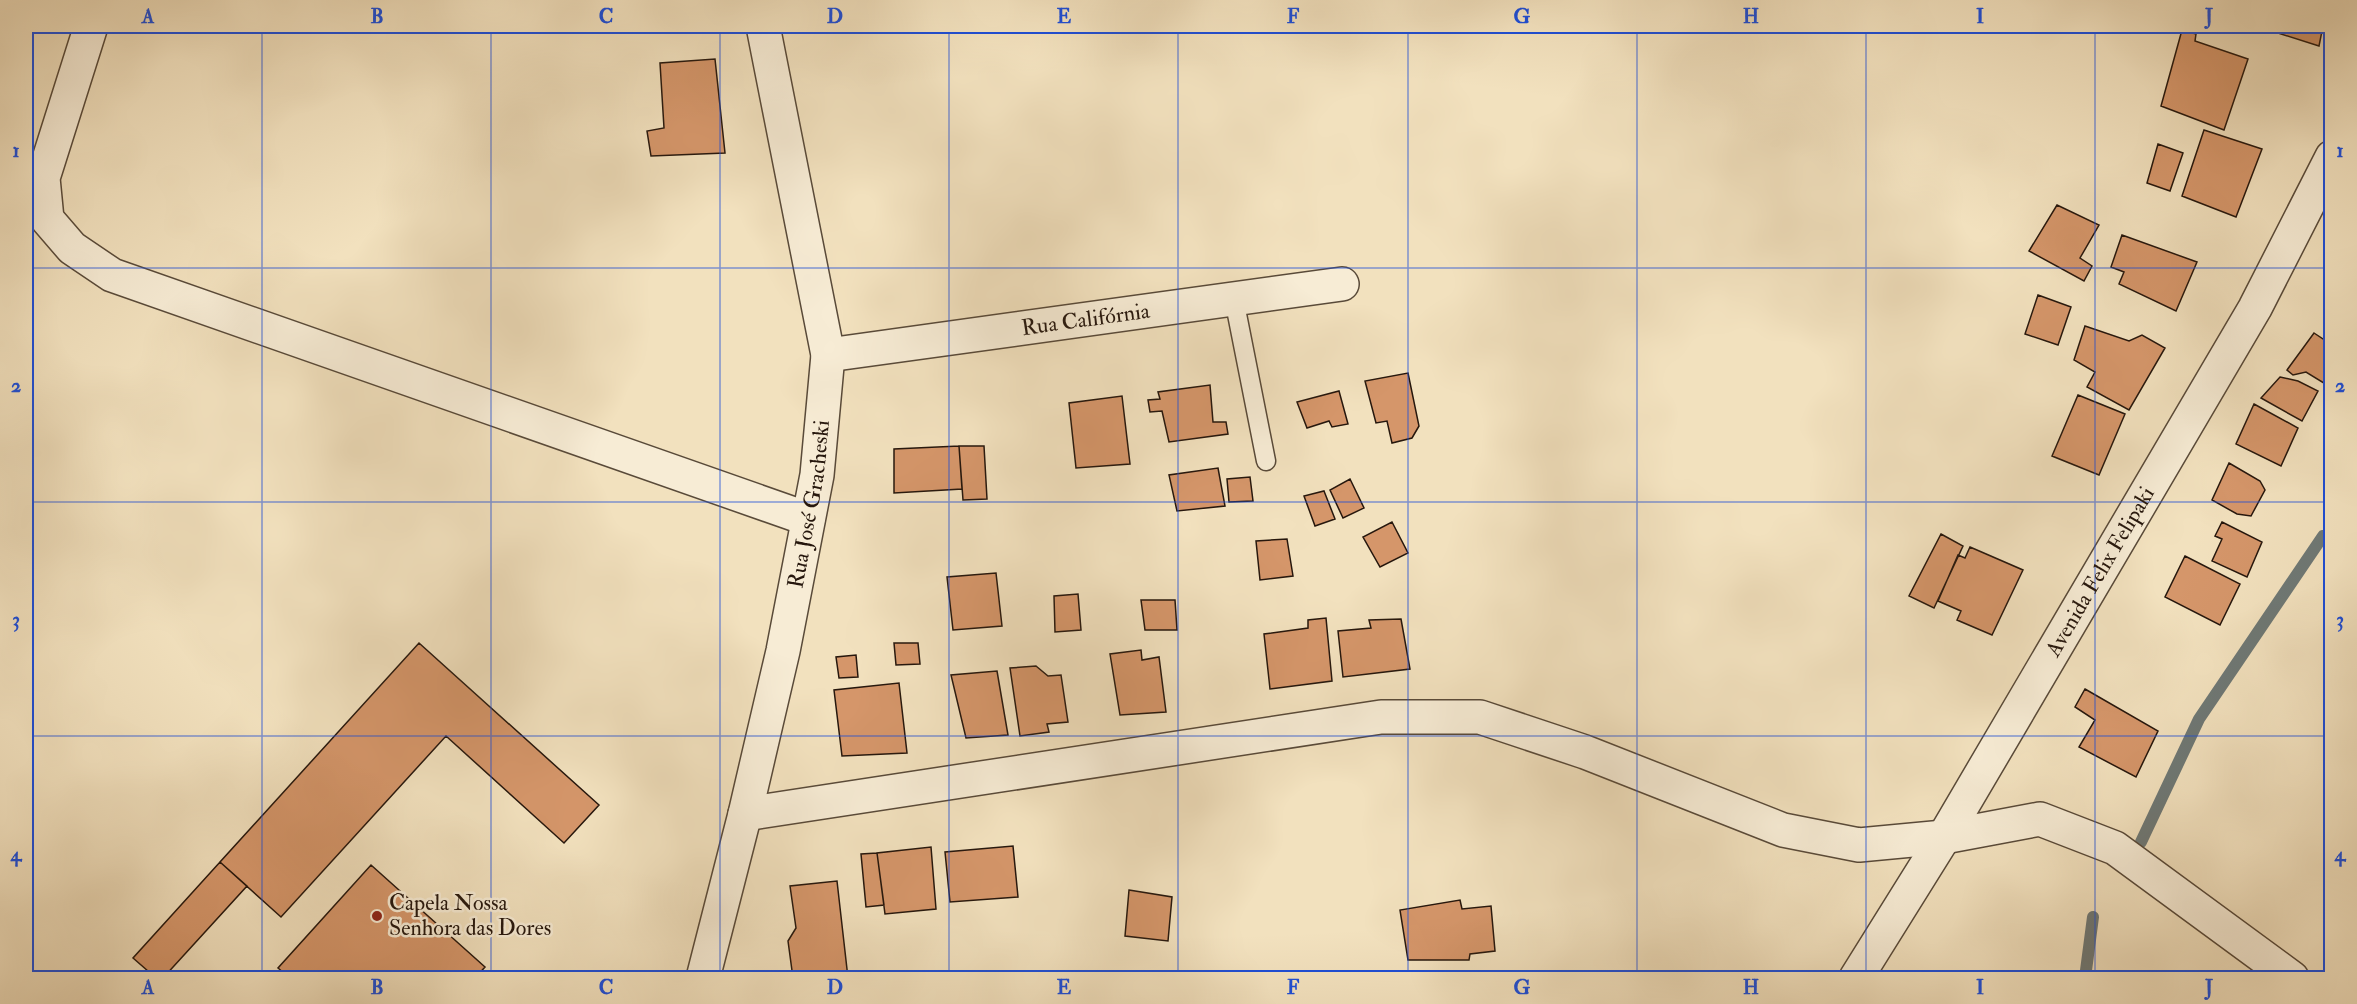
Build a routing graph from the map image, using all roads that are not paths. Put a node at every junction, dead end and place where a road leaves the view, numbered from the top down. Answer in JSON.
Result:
{"nodes":[{"id":1,"x":91,"y":26,"type":"edge"},
{"id":2,"x":763,"y":26,"type":"edge"},
{"id":3,"x":2331,"y":157,"type":"edge"},
{"id":4,"x":1341,"y":284,"type":"dead end"},
{"id":5,"x":1234,"y":299,"type":"junction"},
{"id":6,"x":828,"y":355,"type":"junction"},
{"id":7,"x":1266,"y":461,"type":"dead end"},
{"id":8,"x":808,"y":519,"type":"junction"},
{"id":9,"x":745,"y":814,"type":"junction"},
{"id":10,"x":1944,"y":837,"type":"junction"},
{"id":11,"x":703,"y":978,"type":"edge"},
{"id":12,"x":1856,"y":978,"type":"edge"},
{"id":13,"x":2292,"y":978,"type":"edge"}],
"edges":[{"from":1,"to":8,"type":"street"},
{"from":2,"to":6,"type":"street","name":"Rua José Gracheski"},
{"from":3,"to":10,"type":"street","name":"Avenida Felix Felipaki"},
{"from":4,"to":5,"type":"street","name":"Rua Califórnia"},
{"from":5,"to":6,"type":"street","name":"Rua Califórnia"},
{"from":5,"to":7,"type":"lane"},
{"from":6,"to":8,"type":"street","name":"Rua José Gracheski"},
{"from":8,"to":9,"type":"street","name":"Rua José Gracheski"},
{"from":9,"to":10,"type":"street"},
{"from":9,"to":11,"type":"street","name":"Rua José Gracheski"},
{"from":10,"to":12,"type":"street","name":"Avenida Felix Felipaki"},
{"from":10,"to":13,"type":"street"}]}
